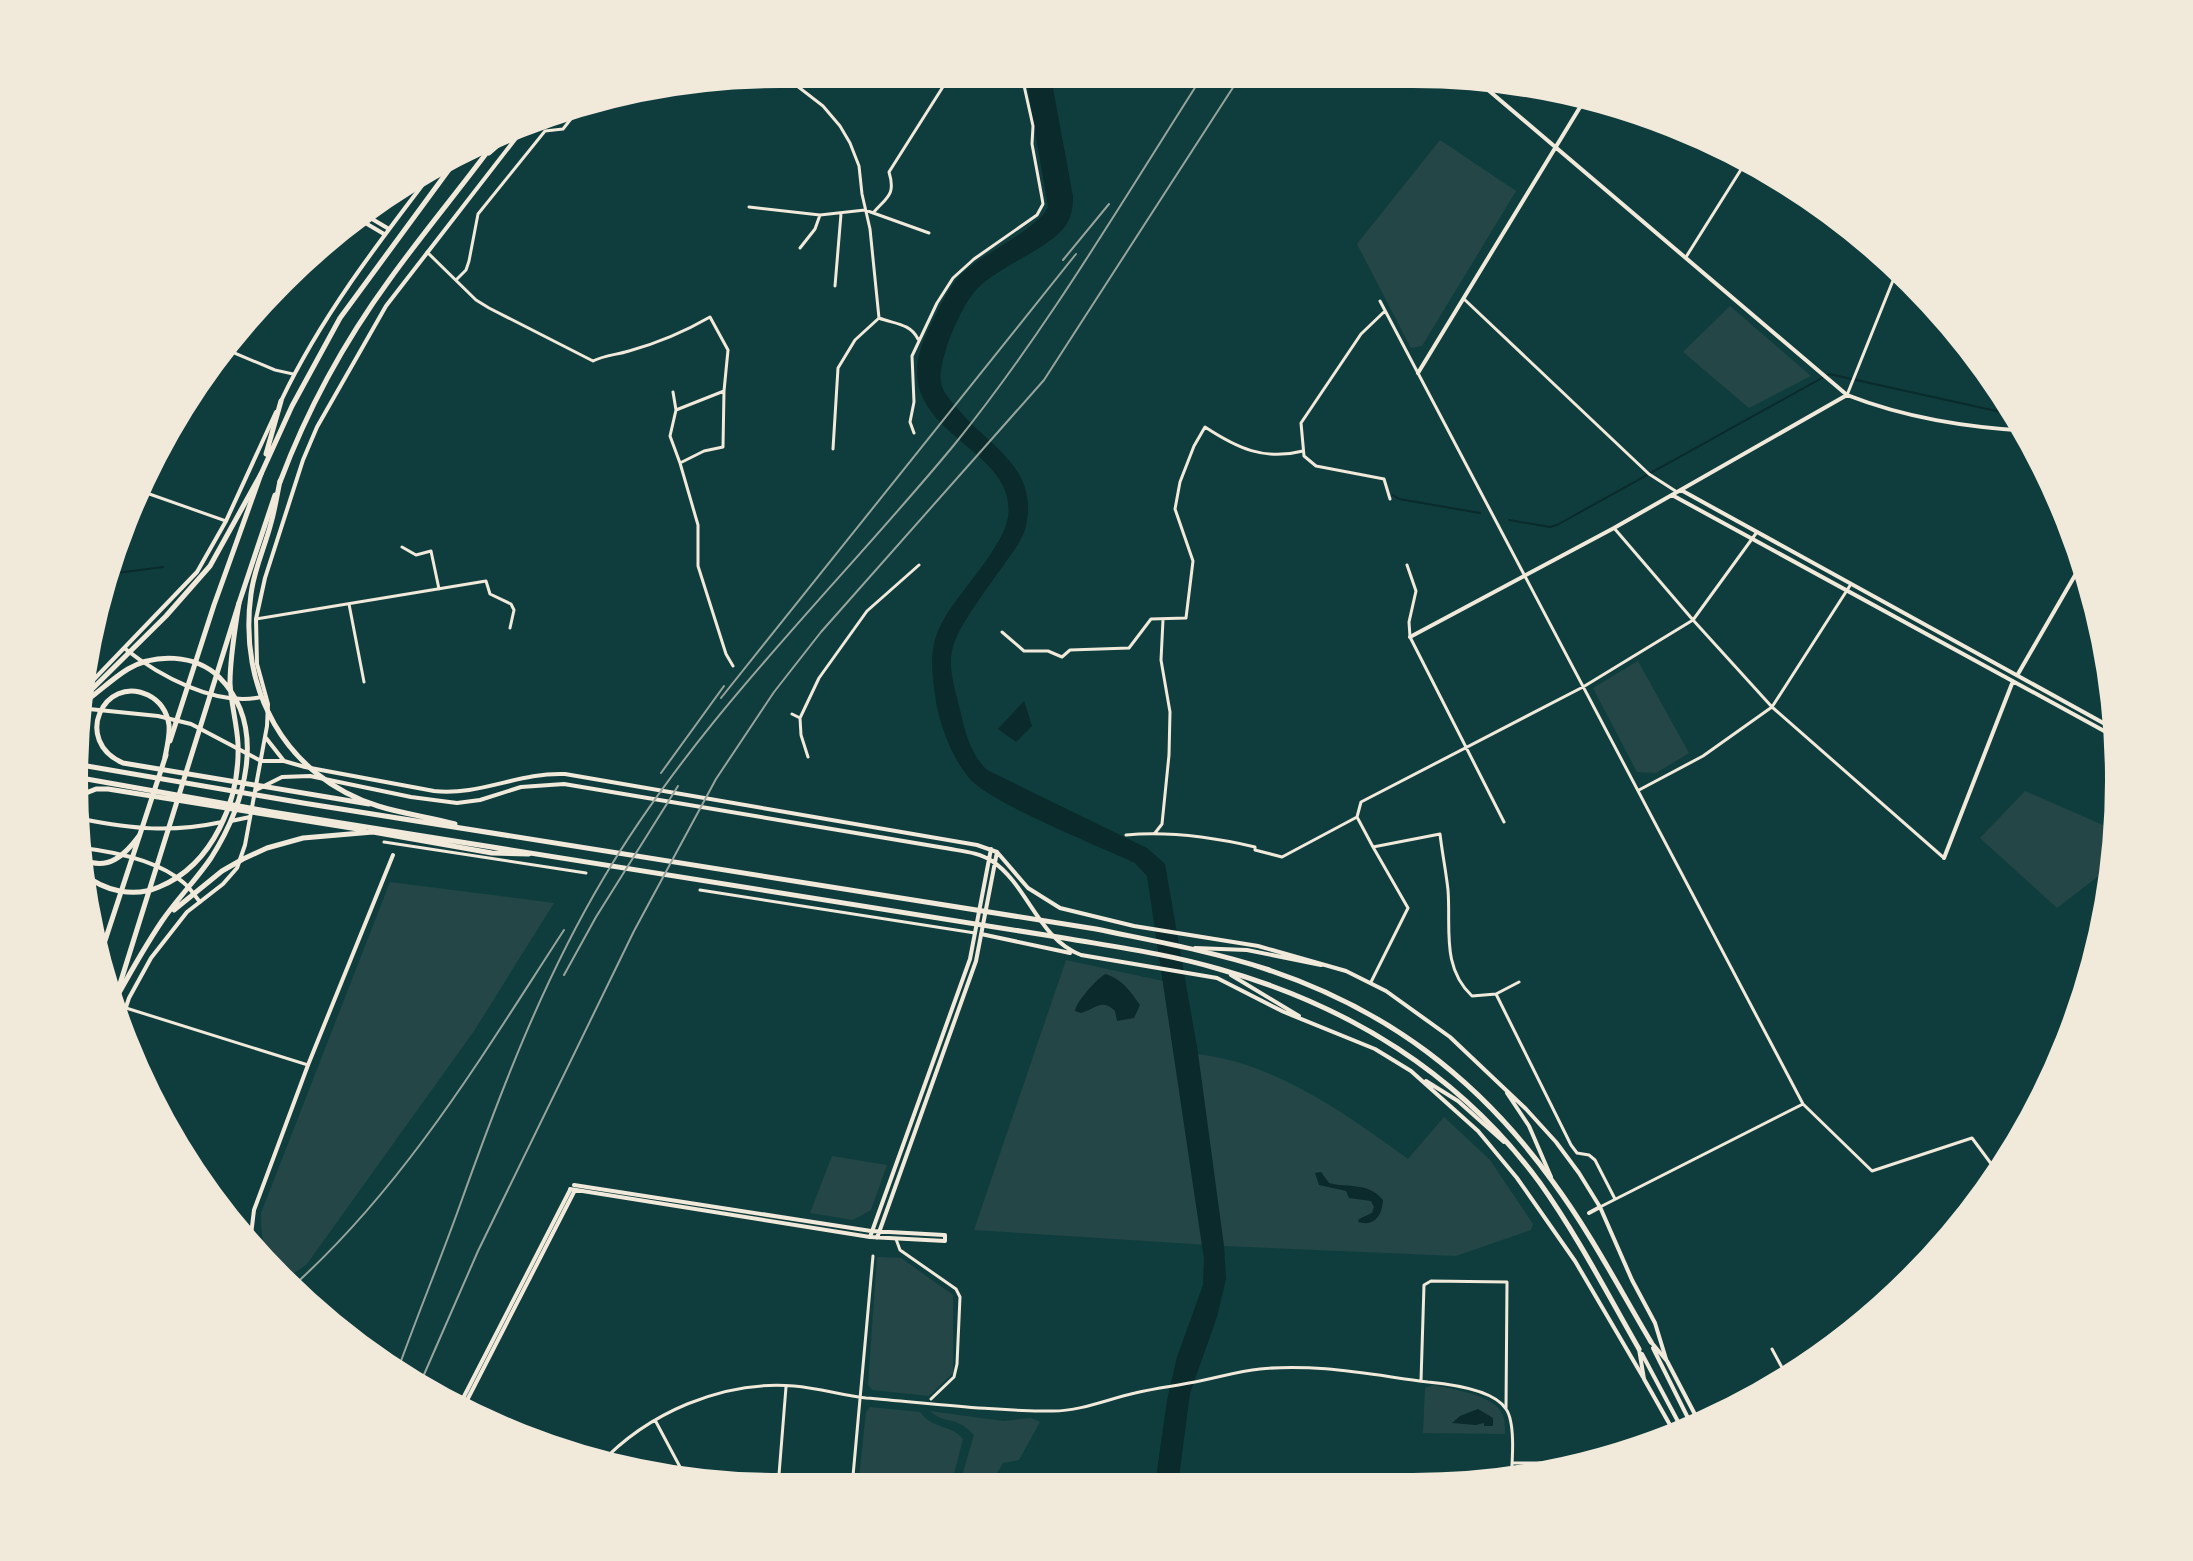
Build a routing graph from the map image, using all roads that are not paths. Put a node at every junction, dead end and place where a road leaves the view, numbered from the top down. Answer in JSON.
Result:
{"nodes":[{"id":1,"x":797,"y":86,"type":"edge"},
{"id":2,"x":943,"y":86,"type":"edge"},
{"id":3,"x":1024,"y":86,"type":"edge"},
{"id":4,"x":1489,"y":90,"type":"edge"},
{"id":5,"x":1580,"y":107,"type":"edge"},
{"id":6,"x":571,"y":119,"type":"edge"},
{"id":7,"x":515,"y":139,"type":"edge"},
{"id":8,"x":1555,"y":147,"type":"junction"},
{"id":9,"x":494,"y":148,"type":"edge"},
{"id":10,"x":487,"y":152,"type":"edge"},
{"id":11,"x":479,"y":162,"type":"junction"},
{"id":12,"x":1741,"y":169,"type":"edge"},
{"id":13,"x":448,"y":171,"type":"edge"},
{"id":14,"x":422,"y":186,"type":"edge"},
{"id":15,"x":749,"y":207,"type":"dead end"},
{"id":16,"x":865,"y":210,"type":"junction"},
{"id":17,"x":873,"y":213,"type":"junction"},
{"id":18,"x":841,"y":214,"type":"junction"},
{"id":19,"x":820,"y":215,"type":"junction"},
{"id":20,"x":373,"y":219,"type":"edge"},
{"id":21,"x":367,"y":224,"type":"edge"},
{"id":22,"x":389,"y":229,"type":"junction"},
{"id":23,"x":929,"y":233,"type":"dead end"},
{"id":24,"x":384,"y":234,"type":"junction"},
{"id":25,"x":800,"y":248,"type":"dead end"},
{"id":26,"x":426,"y":252,"type":"junction"},
{"id":27,"x":1686,"y":257,"type":"junction"},
{"id":28,"x":1893,"y":279,"type":"edge"},
{"id":29,"x":456,"y":280,"type":"junction"},
{"id":30,"x":835,"y":286,"type":"dead end"},
{"id":31,"x":1464,"y":298,"type":"junction"},
{"id":32,"x":1380,"y":301,"type":"dead end"},
{"id":33,"x":1385,"y":311,"type":"junction"},
{"id":34,"x":879,"y":318,"type":"junction"},
{"id":35,"x":918,"y":339,"type":"junction"},
{"id":36,"x":234,"y":353,"type":"edge"},
{"id":37,"x":1418,"y":373,"type":"junction"},
{"id":38,"x":294,"y":374,"type":"junction"},
{"id":39,"x":724,"y":391,"type":"junction"},
{"id":40,"x":673,"y":392,"type":"dead end"},
{"id":41,"x":1847,"y":395,"type":"junction"},
{"id":42,"x":281,"y":401,"type":"junction"},
{"id":43,"x":676,"y":410,"type":"junction"},
{"id":44,"x":2012,"y":429,"type":"edge"},
{"id":45,"x":914,"y":433,"type":"dead end"},
{"id":46,"x":833,"y":449,"type":"dead end"},
{"id":47,"x":1303,"y":451,"type":"junction"},
{"id":48,"x":680,"y":463,"type":"junction"},
{"id":49,"x":261,"y":474,"type":"junction"},
{"id":50,"x":280,"y":481,"type":"junction"},
{"id":51,"x":1677,"y":492,"type":"junction"},
{"id":52,"x":149,"y":494,"type":"edge"},
{"id":53,"x":1390,"y":499,"type":"dead end"},
{"id":54,"x":226,"y":521,"type":"junction"},
{"id":55,"x":1614,"y":528,"type":"junction"},
{"id":56,"x":1757,"y":532,"type":"junction"},
{"id":57,"x":1754,"y":539,"type":"junction"},
{"id":58,"x":402,"y":547,"type":"dead end"},
{"id":59,"x":919,"y":565,"type":"dead end"},
{"id":60,"x":1407,"y":565,"type":"dead end"},
{"id":61,"x":1524,"y":574,"type":"junction"},
{"id":62,"x":2075,"y":575,"type":"edge"},
{"id":63,"x":1851,"y":584,"type":"junction"},
{"id":64,"x":439,"y":589,"type":"junction"},
{"id":65,"x":1846,"y":590,"type":"junction"},
{"id":66,"x":239,"y":603,"type":"junction"},
{"id":67,"x":349,"y":604,"type":"junction"},
{"id":68,"x":256,"y":619,"type":"junction"},
{"id":69,"x":1163,"y":619,"type":"junction"},
{"id":70,"x":1693,"y":620,"type":"junction"},
{"id":71,"x":510,"y":628,"type":"dead end"},
{"id":72,"x":1002,"y":632,"type":"dead end"},
{"id":73,"x":1410,"y":637,"type":"junction"},
{"id":74,"x":124,"y":648,"type":"junction"},
{"id":75,"x":733,"y":666,"type":"dead end"},
{"id":76,"x":2017,"y":674,"type":"junction"},
{"id":77,"x":94,"y":680,"type":"edge"},
{"id":78,"x":2013,"y":681,"type":"junction"},
{"id":79,"x":364,"y":682,"type":"dead end"},
{"id":80,"x":1583,"y":687,"type":"junction"},
{"id":81,"x":92,"y":692,"type":"edge"},
{"id":82,"x":266,"y":695,"type":"junction"},
{"id":83,"x":91,"y":696,"type":"edge"},
{"id":84,"x":90,"y":707,"type":"edge"},
{"id":85,"x":1772,"y":707,"type":"junction"},
{"id":86,"x":792,"y":714,"type":"dead end"},
{"id":87,"x":800,"y":718,"type":"junction"},
{"id":88,"x":2105,"y":724,"type":"edge"},
{"id":89,"x":2106,"y":732,"type":"edge"},
{"id":90,"x":266,"y":738,"type":"junction"},
{"id":91,"x":1466,"y":747,"type":"junction"},
{"id":92,"x":165,"y":757,"type":"junction"},
{"id":93,"x":808,"y":757,"type":"dead end"},
{"id":94,"x":261,"y":761,"type":"junction"},
{"id":95,"x":284,"y":761,"type":"junction"},
{"id":96,"x":86,"y":766,"type":"edge"},
{"id":97,"x":86,"y":779,"type":"edge"},
{"id":98,"x":256,"y":790,"type":"junction"},
{"id":99,"x":1639,"y":790,"type":"junction"},
{"id":100,"x":86,"y":793,"type":"edge"},
{"id":101,"x":378,"y":806,"type":"junction"},
{"id":102,"x":251,"y":817,"type":"junction"},
{"id":103,"x":1357,"y":817,"type":"junction"},
{"id":104,"x":87,"y":820,"type":"edge"},
{"id":105,"x":1504,"y":822,"type":"dead end"},
{"id":106,"x":479,"y":831,"type":"junction"},
{"id":107,"x":373,"y":832,"type":"junction"},
{"id":108,"x":1155,"y":833,"type":"junction"},
{"id":109,"x":1126,"y":835,"type":"dead end"},
{"id":110,"x":139,"y":836,"type":"junction"},
{"id":111,"x":384,"y":842,"type":"dead end"},
{"id":112,"x":1373,"y":847,"type":"junction"},
{"id":113,"x":90,"y":849,"type":"edge"},
{"id":114,"x":991,"y":849,"type":"junction"},
{"id":115,"x":997,"y":852,"type":"junction"},
{"id":116,"x":393,"y":855,"type":"dead end"},
{"id":117,"x":552,"y":855,"type":"junction"},
{"id":118,"x":989,"y":858,"type":"junction"},
{"id":119,"x":1944,"y":858,"type":"joint"},
{"id":120,"x":91,"y":862,"type":"edge"},
{"id":121,"x":995,"y":862,"type":"junction"},
{"id":122,"x":586,"y":873,"type":"dead end"},
{"id":123,"x":94,"y":881,"type":"edge"},
{"id":124,"x":700,"y":890,"type":"dead end"},
{"id":125,"x":200,"y":902,"type":"junction"},
{"id":126,"x":164,"y":918,"type":"junction"},
{"id":127,"x":978,"y":934,"type":"junction"},
{"id":128,"x":105,"y":942,"type":"edge"},
{"id":129,"x":1185,"y":948,"type":"junction"},
{"id":130,"x":1081,"y":955,"type":"junction"},
{"id":131,"x":1222,"y":970,"type":"junction"},
{"id":132,"x":1346,"y":971,"type":"junction"},
{"id":133,"x":1519,"y":982,"type":"dead end"},
{"id":134,"x":1371,"y":983,"type":"junction"},
{"id":135,"x":119,"y":989,"type":"edge"},
{"id":136,"x":120,"y":993,"type":"edge"},
{"id":137,"x":1496,"y":994,"type":"junction"},
{"id":138,"x":126,"y":1008,"type":"joint"},
{"id":139,"x":1318,"y":1026,"type":"junction"},
{"id":140,"x":308,"y":1065,"type":"junction"},
{"id":141,"x":1411,"y":1071,"type":"junction"},
{"id":142,"x":1498,"y":1080,"type":"junction"},
{"id":143,"x":1803,"y":1104,"type":"junction"},
{"id":144,"x":1521,"y":1159,"type":"junction"},
{"id":145,"x":1991,"y":1164,"type":"edge"},
{"id":146,"x":1553,"y":1183,"type":"junction"},
{"id":147,"x":1615,"y":1199,"type":"junction"},
{"id":148,"x":1600,"y":1207,"type":"junction"},
{"id":149,"x":1589,"y":1213,"type":"dead end"},
{"id":150,"x":252,"y":1230,"type":"edge"},
{"id":151,"x":874,"y":1234,"type":"junction"},
{"id":152,"x":895,"y":1239,"type":"junction"},
{"id":153,"x":873,"y":1256,"type":"dead end"},
{"id":154,"x":1651,"y":1342,"type":"junction"},
{"id":155,"x":1639,"y":1349,"type":"junction"},
{"id":156,"x":1772,"y":1349,"type":"dead end"},
{"id":157,"x":1667,"y":1361,"type":"junction"},
{"id":158,"x":1782,"y":1368,"type":"edge"},
{"id":159,"x":1644,"y":1379,"type":"junction"},
{"id":160,"x":1421,"y":1381,"type":"junction"},
{"id":161,"x":786,"y":1386,"type":"junction"},
{"id":162,"x":861,"y":1397,"type":"junction"},
{"id":163,"x":465,"y":1399,"type":"edge"},
{"id":164,"x":931,"y":1399,"type":"dead end"},
{"id":165,"x":1506,"y":1408,"type":"junction"},
{"id":166,"x":1695,"y":1414,"type":"edge"},
{"id":167,"x":1688,"y":1418,"type":"edge"},
{"id":168,"x":655,"y":1420,"type":"junction"},
{"id":169,"x":1678,"y":1422,"type":"edge"},
{"id":170,"x":1670,"y":1425,"type":"edge"},
{"id":171,"x":612,"y":1454,"type":"edge"},
{"id":172,"x":1512,"y":1463,"type":"junction"},
{"id":173,"x":1542,"y":1463,"type":"edge"},
{"id":174,"x":680,"y":1467,"type":"edge"},
{"id":175,"x":1512,"y":1468,"type":"edge"},
{"id":176,"x":779,"y":1475,"type":"edge"},
{"id":177,"x":853,"y":1475,"type":"edge"}],
"edges":[{"from":1,"to":16,"type":"street"},
{"from":2,"to":17,"type":"street"},
{"from":3,"to":35,"type":"street"},
{"from":4,"to":8,"type":"street"},
{"from":5,"to":8,"type":"street"},
{"from":6,"to":29,"type":"street"},
{"from":7,"to":26,"type":"street"},
{"from":8,"to":27,"type":"street"},
{"from":8,"to":31,"type":"street"},
{"from":9,"to":11,"type":"highway"},
{"from":10,"to":11,"type":"highway"},
{"from":11,"to":50,"type":"highway"},
{"from":12,"to":27,"type":"street"},
{"from":13,"to":49,"type":"highway"},
{"from":14,"to":22,"type":"street"},
{"from":15,"to":19,"type":"street"},
{"from":16,"to":17,"type":"street"},
{"from":16,"to":18,"type":"street"},
{"from":16,"to":34,"type":"street"},
{"from":17,"to":23,"type":"street"},
{"from":18,"to":19,"type":"street"},
{"from":18,"to":30,"type":"street"},
{"from":19,"to":25,"type":"street"},
{"from":20,"to":22,"type":"street"},
{"from":21,"to":24,"type":"street"},
{"from":22,"to":24,"type":"street"},
{"from":24,"to":38,"type":"street"},
{"from":26,"to":29,"type":"street"},
{"from":26,"to":68,"type":"street"},
{"from":27,"to":41,"type":"street"},
{"from":28,"to":41,"type":"street"},
{"from":29,"to":39,"type":"street"},
{"from":31,"to":37,"type":"street"},
{"from":31,"to":51,"type":"street"},
{"from":32,"to":33,"type":"street"},
{"from":33,"to":37,"type":"street"},
{"from":33,"to":47,"type":"street"},
{"from":34,"to":35,"type":"street"},
{"from":34,"to":46,"type":"street"},
{"from":35,"to":45,"type":"street"},
{"from":36,"to":38,"type":"street"},
{"from":37,"to":61,"type":"street"},
{"from":38,"to":42,"type":"street"},
{"from":39,"to":43,"type":"street"},
{"from":39,"to":48,"type":"street"},
{"from":40,"to":43,"type":"street"},
{"from":41,"to":44,"type":"street"},
{"from":41,"to":51,"type":"street"},
{"from":42,"to":49,"type":"highway"},
{"from":42,"to":54,"type":"street"},
{"from":43,"to":48,"type":"street"},
{"from":47,"to":53,"type":"street"},
{"from":47,"to":69,"type":"street"},
{"from":48,"to":75,"type":"street"},
{"from":49,"to":81,"type":"highway"},
{"from":49,"to":92,"type":"highway"},
{"from":50,"to":66,"type":"highway"},
{"from":50,"to":101,"type":"highway"},
{"from":51,"to":55,"type":"street"},
{"from":51,"to":56,"type":"street"},
{"from":51,"to":57,"type":"street"},
{"from":52,"to":54,"type":"street"},
{"from":54,"to":74,"type":"street"},
{"from":55,"to":61,"type":"street"},
{"from":55,"to":70,"type":"street"},
{"from":56,"to":57,"type":"street"},
{"from":56,"to":63,"type":"street"},
{"from":57,"to":65,"type":"street"},
{"from":57,"to":70,"type":"street"},
{"from":58,"to":64,"type":"street"},
{"from":59,"to":87,"type":"street"},
{"from":60,"to":73,"type":"street"},
{"from":61,"to":73,"type":"street"},
{"from":61,"to":80,"type":"street"},
{"from":62,"to":76,"type":"street"},
{"from":63,"to":65,"type":"street"},
{"from":63,"to":76,"type":"street"},
{"from":64,"to":67,"type":"street"},
{"from":64,"to":71,"type":"street"},
{"from":65,"to":78,"type":"street"},
{"from":65,"to":85,"type":"street"},
{"from":66,"to":123,"type":"highway"},
{"from":66,"to":135,"type":"highway"},
{"from":67,"to":68,"type":"street"},
{"from":67,"to":79,"type":"street"},
{"from":68,"to":82,"type":"street"},
{"from":69,"to":72,"type":"street"},
{"from":69,"to":108,"type":"street"},
{"from":70,"to":80,"type":"street"},
{"from":70,"to":85,"type":"street"},
{"from":73,"to":91,"type":"street"},
{"from":74,"to":77,"type":"street"},
{"from":74,"to":82,"type":"street"},
{"from":76,"to":78,"type":"street"},
{"from":76,"to":88,"type":"street"},
{"from":78,"to":89,"type":"street"},
{"from":78,"to":119,"type":"street"},
{"from":80,"to":91,"type":"street"},
{"from":80,"to":99,"type":"street"},
{"from":82,"to":90,"type":"street"},
{"from":83,"to":126,"type":"highway"},
{"from":84,"to":94,"type":"street"},
{"from":85,"to":99,"type":"street"},
{"from":85,"to":119,"type":"street"},
{"from":86,"to":87,"type":"street"},
{"from":87,"to":93,"type":"street"},
{"from":90,"to":94,"type":"street"},
{"from":90,"to":95,"type":"street"},
{"from":91,"to":103,"type":"street"},
{"from":91,"to":105,"type":"street"},
{"from":92,"to":101,"type":"highway"},
{"from":92,"to":110,"type":"highway"},
{"from":94,"to":95,"type":"street"},
{"from":94,"to":98,"type":"street"},
{"from":95,"to":114,"type":"street"},
{"from":96,"to":106,"type":"highway"},
{"from":97,"to":117,"type":"highway"},
{"from":98,"to":102,"type":"street"},
{"from":98,"to":118,"type":"street"},
{"from":99,"to":143,"type":"street"},
{"from":100,"to":107,"type":"highway"},
{"from":101,"to":106,"type":"highway"},
{"from":102,"to":104,"type":"street"},
{"from":102,"to":125,"type":"street"},
{"from":103,"to":108,"type":"street"},
{"from":103,"to":112,"type":"street"},
{"from":106,"to":129,"type":"highway"},
{"from":107,"to":117,"type":"highway"},
{"from":107,"to":126,"type":"highway"},
{"from":108,"to":109,"type":"street"},
{"from":110,"to":120,"type":"highway"},
{"from":110,"to":128,"type":"highway"},
{"from":111,"to":122,"type":"street"},
{"from":112,"to":134,"type":"street"},
{"from":112,"to":137,"type":"street"},
{"from":113,"to":125,"type":"street"},
{"from":114,"to":115,"type":"street"},
{"from":114,"to":118,"type":"street"},
{"from":115,"to":121,"type":"street"},
{"from":115,"to":132,"type":"street"},
{"from":116,"to":140,"type":"street"},
{"from":117,"to":131,"type":"highway"},
{"from":118,"to":121,"type":"street"},
{"from":118,"to":127,"type":"street"},
{"from":121,"to":127,"type":"street"},
{"from":121,"to":130,"type":"street"},
{"from":124,"to":127,"type":"street"},
{"from":125,"to":138,"type":"street"},
{"from":126,"to":136,"type":"highway"},
{"from":127,"to":130,"type":"street"},
{"from":127,"to":151,"type":"street"},
{"from":129,"to":132,"type":"street"},
{"from":129,"to":146,"type":"highway"},
{"from":130,"to":139,"type":"street"},
{"from":131,"to":139,"type":"street"},
{"from":131,"to":144,"type":"highway"},
{"from":132,"to":134,"type":"street"},
{"from":133,"to":137,"type":"street"},
{"from":134,"to":142,"type":"street"},
{"from":137,"to":147,"type":"street"},
{"from":138,"to":140,"type":"street"},
{"from":139,"to":141,"type":"street"},
{"from":140,"to":150,"type":"street"},
{"from":141,"to":144,"type":"street"},
{"from":141,"to":159,"type":"street"},
{"from":142,"to":146,"type":"street"},
{"from":142,"to":148,"type":"street"},
{"from":143,"to":145,"type":"street"},
{"from":143,"to":147,"type":"street"},
{"from":144,"to":155,"type":"highway"},
{"from":146,"to":154,"type":"highway"},
{"from":147,"to":148,"type":"street"},
{"from":148,"to":149,"type":"street"},
{"from":148,"to":157,"type":"street"},
{"from":151,"to":152,"type":"street"},
{"from":151,"to":152,"type":"street"},
{"from":151,"to":163,"type":"street"},
{"from":152,"to":164,"type":"street"},
{"from":153,"to":162,"type":"street"},
{"from":154,"to":157,"type":"street"},
{"from":154,"to":167,"type":"street"},
{"from":155,"to":159,"type":"street"},
{"from":155,"to":169,"type":"street"},
{"from":156,"to":158,"type":"street"},
{"from":157,"to":166,"type":"street"},
{"from":159,"to":170,"type":"street"},
{"from":160,"to":162,"type":"street"},
{"from":160,"to":165,"type":"street"},
{"from":160,"to":165,"type":"street"},
{"from":161,"to":162,"type":"street"},
{"from":161,"to":168,"type":"street"},
{"from":161,"to":176,"type":"street"},
{"from":162,"to":177,"type":"street"},
{"from":165,"to":172,"type":"street"},
{"from":168,"to":171,"type":"street"},
{"from":168,"to":174,"type":"street"},
{"from":172,"to":173,"type":"street"},
{"from":172,"to":175,"type":"street"}]}
